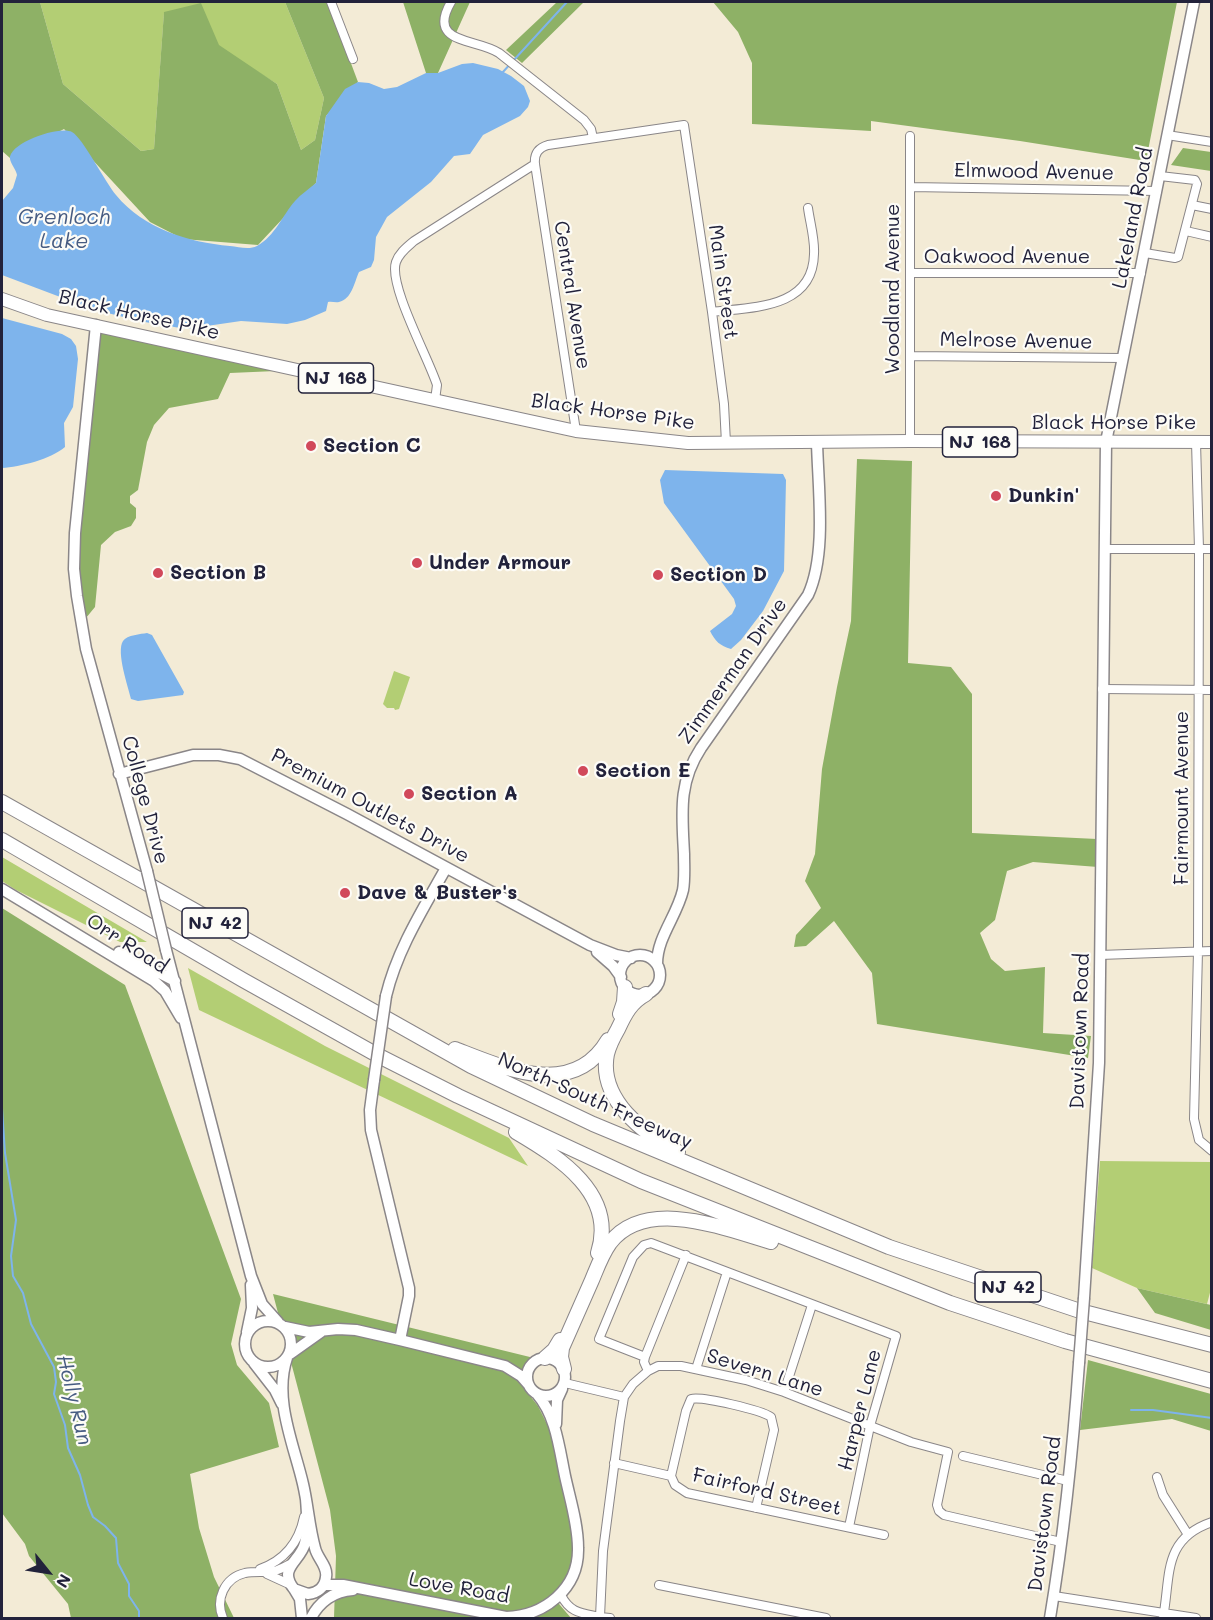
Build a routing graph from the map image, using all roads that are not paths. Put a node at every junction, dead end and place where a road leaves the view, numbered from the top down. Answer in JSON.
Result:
{"nodes":[{"id":1,"x":331,"y":2,"type":"edge"},
{"id":2,"x":451,"y":2,"type":"edge"},
{"id":3,"x":1194,"y":2,"type":"edge"},
{"id":4,"x":353,"y":59,"type":"dead end"},
{"id":5,"x":1167,"y":135,"type":"junction"},
{"id":6,"x":910,"y":136,"type":"dead end"},
{"id":7,"x":594,"y":138,"type":"junction"},
{"id":8,"x":1212,"y":142,"type":"edge"},
{"id":9,"x":535,"y":164,"type":"junction"},
{"id":10,"x":1160,"y":176,"type":"junction"},
{"id":11,"x":910,"y":187,"type":"junction"},
{"id":12,"x":1157,"y":191,"type":"junction"},
{"id":13,"x":1192,"y":205,"type":"junction"},
{"id":14,"x":808,"y":208,"type":"dead end"},
{"id":15,"x":1212,"y":209,"type":"edge"},
{"id":16,"x":1186,"y":231,"type":"junction"},
{"id":17,"x":1212,"y":237,"type":"edge"},
{"id":18,"x":1145,"y":253,"type":"junction"},
{"id":19,"x":910,"y":273,"type":"junction"},
{"id":20,"x":1140,"y":273,"type":"junction"},
{"id":21,"x":2,"y":300,"type":"edge"},
{"id":22,"x":712,"y":312,"type":"junction"},
{"id":23,"x":96,"y":326,"type":"junction"},
{"id":24,"x":910,"y":356,"type":"junction"},
{"id":25,"x":1122,"y":358,"type":"junction"},
{"id":26,"x":435,"y":400,"type":"junction"},
{"id":27,"x":576,"y":431,"type":"junction"},
{"id":28,"x":910,"y":441,"type":"junction"},
{"id":29,"x":818,"y":442,"type":"junction"},
{"id":30,"x":1106,"y":442,"type":"junction"},
{"id":31,"x":1196,"y":442,"type":"junction"},
{"id":32,"x":1212,"y":442,"type":"edge"},
{"id":33,"x":726,"y":443,"type":"junction"},
{"id":34,"x":1105,"y":549,"type":"junction"},
{"id":35,"x":1199,"y":549,"type":"junction"},
{"id":36,"x":1212,"y":549,"type":"edge"},
{"id":37,"x":1102,"y":689,"type":"junction"},
{"id":38,"x":1198,"y":690,"type":"junction"},
{"id":39,"x":1212,"y":690,"type":"edge"},
{"id":40,"x":119,"y":774,"type":"junction"},
{"id":41,"x":2,"y":802,"type":"edge"},
{"id":42,"x":2,"y":840,"type":"edge"},
{"id":43,"x":446,"y":868,"type":"junction"},
{"id":44,"x":2,"y":889,"type":"edge"},
{"id":45,"x":671,"y":920,"type":"junction"},
{"id":46,"x":59,"y":923,"type":"junction"},
{"id":47,"x":590,"y":945,"type":"junction"},
{"id":48,"x":1198,"y":951,"type":"junction"},
{"id":49,"x":1212,"y":951,"type":"edge"},
{"id":50,"x":1100,"y":955,"type":"junction"},
{"id":51,"x":636,"y":956,"type":"junction"},
{"id":52,"x":657,"y":964,"type":"junction"},
{"id":53,"x":175,"y":981,"type":"junction"},
{"id":54,"x":623,"y":982,"type":"junction"},
{"id":55,"x":646,"y":993,"type":"junction"},
{"id":56,"x":188,"y":1031,"type":"junction"},
{"id":57,"x":414,"y":1034,"type":"junction"},
{"id":58,"x":458,"y":1096,"type":"junction"},
{"id":59,"x":1210,"y":1150,"type":"edge"},
{"id":60,"x":746,"y":1188,"type":"junction"},
{"id":61,"x":686,"y":1255,"type":"junction"},
{"id":62,"x":825,"y":1255,"type":"junction"},
{"id":63,"x":727,"y":1272,"type":"junction"},
{"id":64,"x":251,"y":1276,"type":"junction"},
{"id":65,"x":812,"y":1305,"type":"junction"},
{"id":66,"x":281,"y":1324,"type":"junction"},
{"id":67,"x":321,"y":1332,"type":"junction"},
{"id":68,"x":246,"y":1337,"type":"junction"},
{"id":69,"x":400,"y":1340,"type":"junction"},
{"id":70,"x":1212,"y":1346,"type":"edge"},
{"id":71,"x":288,"y":1356,"type":"junction"},
{"id":72,"x":645,"y":1357,"type":"junction"},
{"id":73,"x":539,"y":1360,"type":"junction"},
{"id":74,"x":254,"y":1362,"type":"junction"},
{"id":75,"x":505,"y":1366,"type":"junction"},
{"id":76,"x":696,"y":1369,"type":"junction"},
{"id":77,"x":648,"y":1371,"type":"junction"},
{"id":78,"x":564,"y":1380,"type":"junction"},
{"id":79,"x":1212,"y":1382,"type":"edge"},
{"id":80,"x":528,"y":1384,"type":"junction"},
{"id":81,"x":783,"y":1392,"type":"junction"},
{"id":82,"x":537,"y":1394,"type":"junction"},
{"id":83,"x":624,"y":1397,"type":"junction"},
{"id":84,"x":284,"y":1407,"type":"junction"},
{"id":85,"x":870,"y":1426,"type":"junction"},
{"id":86,"x":555,"y":1430,"type":"junction"},
{"id":87,"x":963,"y":1456,"type":"dead end"},
{"id":88,"x":614,"y":1463,"type":"junction"},
{"id":89,"x":671,"y":1476,"type":"junction"},
{"id":90,"x":1157,"y":1477,"type":"dead end"},
{"id":91,"x":1068,"y":1481,"type":"junction"},
{"id":92,"x":306,"y":1499,"type":"junction"},
{"id":93,"x":756,"y":1508,"type":"junction"},
{"id":94,"x":1212,"y":1522,"type":"edge"},
{"id":95,"x":849,"y":1527,"type":"junction"},
{"id":96,"x":1188,"y":1533,"type":"junction"},
{"id":97,"x":885,"y":1535,"type":"dead end"},
{"id":98,"x":1060,"y":1542,"type":"junction"},
{"id":99,"x":294,"y":1561,"type":"junction"},
{"id":100,"x":323,"y":1564,"type":"junction"},
{"id":101,"x":253,"y":1572,"type":"junction"},
{"id":102,"x":659,"y":1585,"type":"dead end"},
{"id":103,"x":291,"y":1586,"type":"junction"},
{"id":104,"x":322,"y":1587,"type":"junction"},
{"id":105,"x":389,"y":1594,"type":"junction"},
{"id":106,"x":561,"y":1595,"type":"junction"},
{"id":107,"x":1054,"y":1596,"type":"junction"},
{"id":108,"x":1164,"y":1616,"type":"edge"},
{"id":109,"x":600,"y":1617,"type":"junction"},
{"id":110,"x":222,"y":1618,"type":"edge"},
{"id":111,"x":304,"y":1618,"type":"edge"},
{"id":112,"x":311,"y":1618,"type":"edge"},
{"id":113,"x":610,"y":1618,"type":"edge"},
{"id":114,"x":826,"y":1618,"type":"edge"},
{"id":115,"x":1050,"y":1618,"type":"edge"},
{"id":116,"x":1196,"y":1618,"type":"edge"}],
"edges":[{"from":1,"to":4,"type":"street"},
{"from":2,"to":7,"type":"street"},
{"from":3,"to":5,"type":"street","name":"Lakeland Road"},
{"from":5,"to":8,"type":"street"},
{"from":5,"to":10,"type":"street","name":"Lakeland Road"},
{"from":6,"to":11,"type":"street","name":"Woodland Avenue"},
{"from":7,"to":9,"type":"street"},
{"from":7,"to":22,"type":"street","name":"Main Street"},
{"from":9,"to":26,"type":"street"},
{"from":9,"to":27,"type":"street","name":"Central Avenue"},
{"from":10,"to":12,"type":"street","name":"Lakeland Road"},
{"from":10,"to":13,"type":"street"},
{"from":11,"to":12,"type":"street","name":"Elmwood Avenue"},
{"from":11,"to":19,"type":"street","name":"Woodland Avenue"},
{"from":12,"to":18,"type":"street","name":"Lakeland Road"},
{"from":13,"to":15,"type":"street"},
{"from":13,"to":16,"type":"street"},
{"from":14,"to":22,"type":"street"},
{"from":16,"to":17,"type":"street"},
{"from":16,"to":18,"type":"street"},
{"from":18,"to":20,"type":"street","name":"Lakeland Road"},
{"from":19,"to":20,"type":"street","name":"Oakwood Avenue"},
{"from":19,"to":24,"type":"street","name":"Woodland Avenue"},
{"from":20,"to":25,"type":"street","name":"Lakeland Road"},
{"from":21,"to":23,"type":"main road","name":"Black Horse Pike","number":"NJ 168"},
{"from":22,"to":33,"type":"street","name":"Main Street"},
{"from":23,"to":26,"type":"main road","name":"Black Horse Pike","number":"NJ 168"},
{"from":23,"to":40,"type":"street","name":"College Drive"},
{"from":24,"to":25,"type":"street","name":"Melrose Avenue"},
{"from":24,"to":28,"type":"street","name":"Woodland Avenue"},
{"from":25,"to":30,"type":"street","name":"Lakeland Road"},
{"from":26,"to":27,"type":"main road","name":"Black Horse Pike","number":"NJ 168"},
{"from":27,"to":33,"type":"main road","name":"Black Horse Pike","number":"NJ 168"},
{"from":28,"to":29,"type":"main road","name":"Black Horse Pike","number":"NJ 168"},
{"from":28,"to":30,"type":"main road","name":"Black Horse Pike","number":"NJ 168"},
{"from":29,"to":33,"type":"main road","name":"Black Horse Pike","number":"NJ 168"},
{"from":29,"to":45,"type":"street","name":"Zimmerman Drive"},
{"from":30,"to":31,"type":"main road","name":"Black Horse Pike","number":"NJ 168"},
{"from":30,"to":34,"type":"street","name":"Davistown Road"},
{"from":31,"to":32,"type":"main road","name":"Black Horse Pike","number":"NJ 168"},
{"from":31,"to":35,"type":"street","name":"Fairmount Avenue"},
{"from":34,"to":35,"type":"street"},
{"from":34,"to":37,"type":"street","name":"Davistown Road"},
{"from":35,"to":36,"type":"street"},
{"from":35,"to":38,"type":"street","name":"Fairmount Avenue"},
{"from":37,"to":38,"type":"street"},
{"from":37,"to":50,"type":"street","name":"Davistown Road"},
{"from":38,"to":39,"type":"street"},
{"from":38,"to":48,"type":"street","name":"Fairmount Avenue"},
{"from":40,"to":43,"type":"street","name":"Premium Outlets Drive"},
{"from":40,"to":53,"type":"street","name":"College Drive","bridge":true},
{"from":41,"to":57,"type":"highway","name":"North-South Freeway","number":"NJ 42"},
{"from":42,"to":58,"type":"highway","number":"NJ 42"},
{"from":43,"to":47,"type":"street","name":"Premium Outlets Drive"},
{"from":43,"to":69,"type":"street","bridge":true},
{"from":44,"to":46,"type":"street","name":"Orr Road"},
{"from":45,"to":51,"type":"street","name":"Zimmerman Drive"},
{"from":45,"to":52,"type":"street","name":"Zimmerman Drive"},
{"from":46,"to":53,"type":"street","name":"Orr Road"},
{"from":46,"to":56,"type":"street","name":"Orr Road"},
{"from":47,"to":51,"type":"street","name":"Premium Outlets Drive"},
{"from":47,"to":54,"type":"street","name":"Premium Outlets Drive"},
{"from":48,"to":49,"type":"street"},
{"from":48,"to":50,"type":"street"},
{"from":48,"to":59,"type":"street","name":"Fairmount Avenue"},
{"from":50,"to":91,"type":"street","name":"Davistown Road","bridge":true},
{"from":51,"to":52,"type":"street"},
{"from":51,"to":54,"type":"street"},
{"from":52,"to":55,"type":"street"},
{"from":53,"to":56,"type":"street","name":"College Drive"},
{"from":54,"to":55,"type":"street"},
{"from":54,"to":57,"type":"highway"},
{"from":55,"to":60,"type":"highway"},
{"from":56,"to":64,"type":"street","name":"College Drive"},
{"from":57,"to":60,"type":"highway","name":"North-South Freeway","number":"NJ 42"},
{"from":58,"to":62,"type":"highway","number":"NJ 42"},
{"from":58,"to":73,"type":"highway"},
{"from":60,"to":70,"type":"highway","name":"North-South Freeway","number":"NJ 42"},
{"from":61,"to":63,"type":"street"},
{"from":61,"to":72,"type":"street"},
{"from":61,"to":72,"type":"street"},
{"from":62,"to":78,"type":"highway"},
{"from":62,"to":79,"type":"highway","number":"NJ 42"},
{"from":63,"to":65,"type":"street"},
{"from":63,"to":76,"type":"street"},
{"from":64,"to":66,"type":"street","name":"College Drive"},
{"from":64,"to":68,"type":"street","name":"College Drive"},
{"from":65,"to":81,"type":"street"},
{"from":65,"to":85,"type":"street","name":"Harper Lane"},
{"from":66,"to":67,"type":"street"},
{"from":66,"to":68,"type":"street"},
{"from":66,"to":71,"type":"street"},
{"from":67,"to":69,"type":"street"},
{"from":67,"to":71,"type":"street"},
{"from":68,"to":74,"type":"street"},
{"from":69,"to":75,"type":"street"},
{"from":71,"to":74,"type":"street"},
{"from":71,"to":84,"type":"street"},
{"from":72,"to":77,"type":"street"},
{"from":73,"to":75,"type":"street"},
{"from":73,"to":78,"type":"street"},
{"from":73,"to":80,"type":"street"},
{"from":74,"to":84,"type":"street"},
{"from":75,"to":80,"type":"street"},
{"from":76,"to":77,"type":"street","name":"Severn Lane"},
{"from":76,"to":81,"type":"street","name":"Severn Lane"},
{"from":77,"to":83,"type":"street"},
{"from":78,"to":82,"type":"street"},
{"from":78,"to":83,"type":"street"},
{"from":78,"to":86,"type":"street"},
{"from":80,"to":82,"type":"street"},
{"from":81,"to":85,"type":"street","name":"Severn Lane"},
{"from":82,"to":86,"type":"street"},
{"from":83,"to":88,"type":"street"},
{"from":84,"to":92,"type":"street"},
{"from":85,"to":95,"type":"street","name":"Harper Lane"},
{"from":85,"to":98,"type":"street","name":"Severn Lane"},
{"from":86,"to":106,"type":"street"},
{"from":87,"to":91,"type":"street"},
{"from":88,"to":89,"type":"street","name":"Fairford Street"},
{"from":88,"to":109,"type":"street"},
{"from":89,"to":93,"type":"street","name":"Fairford Street"},
{"from":89,"to":93,"type":"street"},
{"from":90,"to":96,"type":"street"},
{"from":91,"to":98,"type":"street","name":"Davistown Road"},
{"from":92,"to":99,"type":"street"},
{"from":92,"to":100,"type":"street"},
{"from":92,"to":101,"type":"street"},
{"from":93,"to":95,"type":"street","name":"Fairford Street"},
{"from":94,"to":96,"type":"street"},
{"from":95,"to":97,"type":"street","name":"Fairford Street"},
{"from":96,"to":108,"type":"street"},
{"from":98,"to":107,"type":"street","name":"Davistown Road"},
{"from":99,"to":100,"type":"street"},
{"from":99,"to":101,"type":"street"},
{"from":99,"to":103,"type":"street"},
{"from":100,"to":104,"type":"street"},
{"from":100,"to":105,"type":"street","name":"Love Road"},
{"from":101,"to":103,"type":"street"},
{"from":101,"to":110,"type":"street"},
{"from":102,"to":114,"type":"street"},
{"from":103,"to":104,"type":"street"},
{"from":103,"to":111,"type":"street"},
{"from":104,"to":105,"type":"street","name":"Love Road"},
{"from":104,"to":111,"type":"street"},
{"from":105,"to":106,"type":"street","name":"Love Road"},
{"from":105,"to":112,"type":"street"},
{"from":106,"to":109,"type":"street"},
{"from":107,"to":108,"type":"street"},
{"from":107,"to":115,"type":"street","name":"Davistown Road"},
{"from":108,"to":116,"type":"street"},
{"from":109,"to":113,"type":"street"}]}
